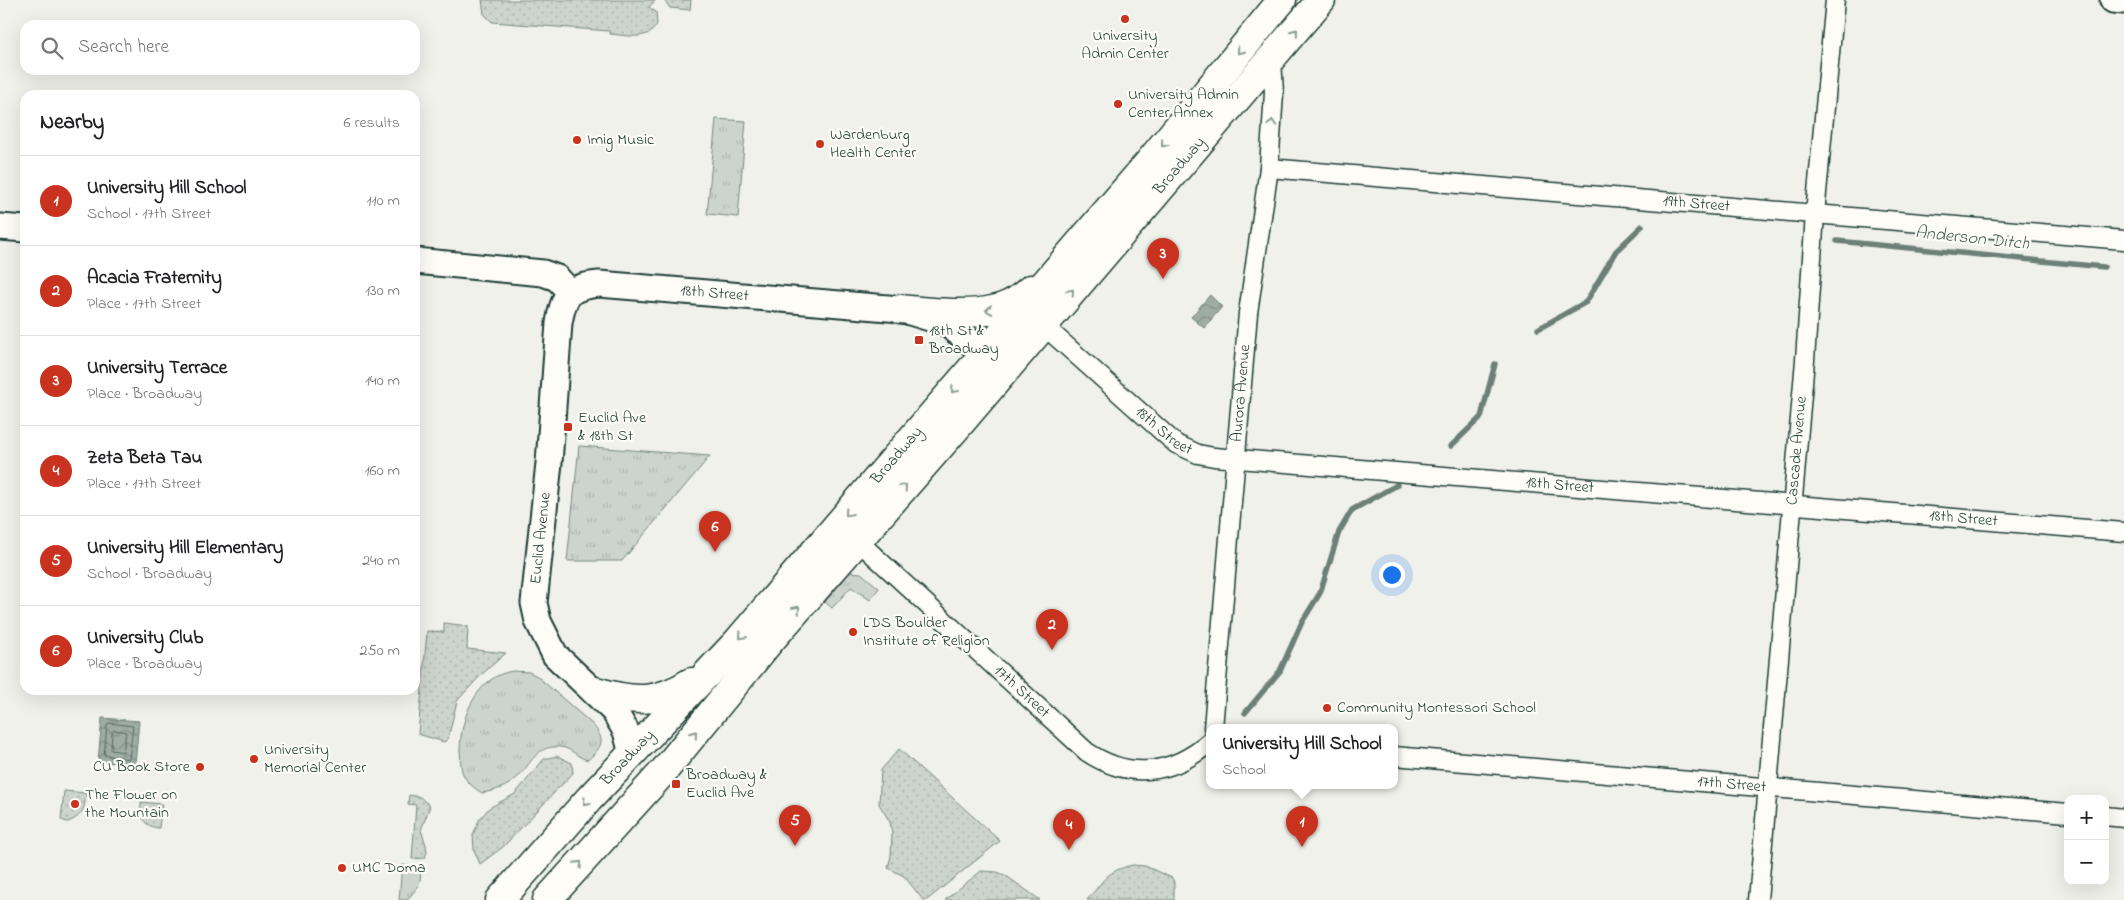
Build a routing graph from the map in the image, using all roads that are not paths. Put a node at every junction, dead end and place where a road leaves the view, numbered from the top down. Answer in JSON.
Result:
{"nodes":[{"id":1,"x":1282,"y":0,"type":"edge"},
{"id":2,"x":1321,"y":0,"type":"edge"},
{"id":3,"x":1835,"y":0,"type":"edge"},
{"id":4,"x":2113,"y":0,"type":"edge"},
{"id":5,"x":2124,"y":1,"type":"edge"},
{"id":6,"x":1272,"y":59,"type":"junction"},
{"id":7,"x":1269,"y":168,"type":"junction"},
{"id":8,"x":1814,"y":214,"type":"junction"},
{"id":9,"x":0,"y":227,"type":"edge"},
{"id":10,"x":20,"y":229,"type":"edge"},
{"id":11,"x":2124,"y":240,"type":"edge"},
{"id":12,"x":420,"y":261,"type":"edge"},
{"id":13,"x":1060,"y":267,"type":"junction"},
{"id":14,"x":570,"y":292,"type":"junction"},
{"id":15,"x":900,"y":309,"type":"junction"},
{"id":16,"x":1043,"y":325,"type":"junction"},
{"id":17,"x":996,"y":361,"type":"junction"},
{"id":18,"x":1235,"y":459,"type":"junction"},
{"id":19,"x":1792,"y":504,"type":"junction"},
{"id":20,"x":2124,"y":532,"type":"edge"},
{"id":21,"x":857,"y":540,"type":"junction"},
{"id":22,"x":711,"y":668,"type":"junction"},
{"id":23,"x":595,"y":691,"type":"junction"},
{"id":24,"x":1214,"y":724,"type":"edge"},
{"id":25,"x":1206,"y":745,"type":"edge"},
{"id":26,"x":632,"y":754,"type":"junction"},
{"id":27,"x":1398,"y":756,"type":"edge"},
{"id":28,"x":1768,"y":786,"type":"junction"},
{"id":29,"x":2064,"y":813,"type":"edge"},
{"id":30,"x":2109,"y":816,"type":"edge"},
{"id":31,"x":2124,"y":818,"type":"edge"},
{"id":32,"x":619,"y":822,"type":"junction"},
{"id":33,"x":500,"y":900,"type":"edge"},
{"id":34,"x":547,"y":900,"type":"edge"},
{"id":35,"x":1758,"y":900,"type":"edge"}],
"edges":[{"from":1,"to":13,"type":"main road","name":"Broadway","one_way":true},
{"from":6,"to":2,"type":"main road","name":"Broadway","one_way":true},
{"from":3,"to":8,"type":"street","name":"Cascade Avenue"},
{"from":4,"to":5,"type":"street"},
{"from":7,"to":6,"type":"street","name":"Aurora Avenue","one_way":true},
{"from":16,"to":6,"type":"main road","name":"Broadway","one_way":true},
{"from":7,"to":8,"type":"street","name":"19th Street"},
{"from":7,"to":18,"type":"street","name":"Aurora Avenue"},
{"from":8,"to":11,"type":"street","name":"19th Street"},
{"from":8,"to":19,"type":"street","name":"Cascade Avenue"},
{"from":9,"to":10,"type":"street"},
{"from":12,"to":14,"type":"street"},
{"from":13,"to":15,"type":"main road","one_way":true},
{"from":13,"to":17,"type":"main road","name":"Broadway"},
{"from":14,"to":15,"type":"street","name":"18th Street"},
{"from":14,"to":23,"type":"street","name":"Euclid Avenue"},
{"from":15,"to":17,"type":"street","name":"18th Street"},
{"from":16,"to":17,"type":"main road","name":"Broadway"},
{"from":16,"to":18,"type":"street","name":"18th Street"},
{"from":21,"to":17,"type":"main road","name":"Broadway","one_way":true},
{"from":17,"to":22,"type":"main road","name":"Broadway","one_way":true},
{"from":18,"to":19,"type":"street","name":"18th Street"},
{"from":18,"to":24,"type":"street","name":"Aurora Avenue"},
{"from":19,"to":20,"type":"street","name":"18th Street"},
{"from":19,"to":28,"type":"street","name":"Cascade Avenue"},
{"from":21,"to":25,"type":"street","name":"17th Street"},
{"from":32,"to":21,"type":"main road","name":"Broadway","one_way":true},
{"from":22,"to":23,"type":"main road"},
{"from":22,"to":26,"type":"main road","name":"Broadway"},
{"from":23,"to":26,"type":"street","name":"Euclid Avenue"},
{"from":26,"to":32,"type":"main road"},
{"from":26,"to":33,"type":"main road","name":"Broadway","one_way":true},
{"from":27,"to":28,"type":"street","name":"17th Street"},
{"from":28,"to":29,"type":"street","name":"17th Street"},
{"from":28,"to":35,"type":"street","name":"Cascade Avenue"},
{"from":30,"to":31,"type":"street"},
{"from":34,"to":32,"type":"main road","name":"Broadway","one_way":true}]}
